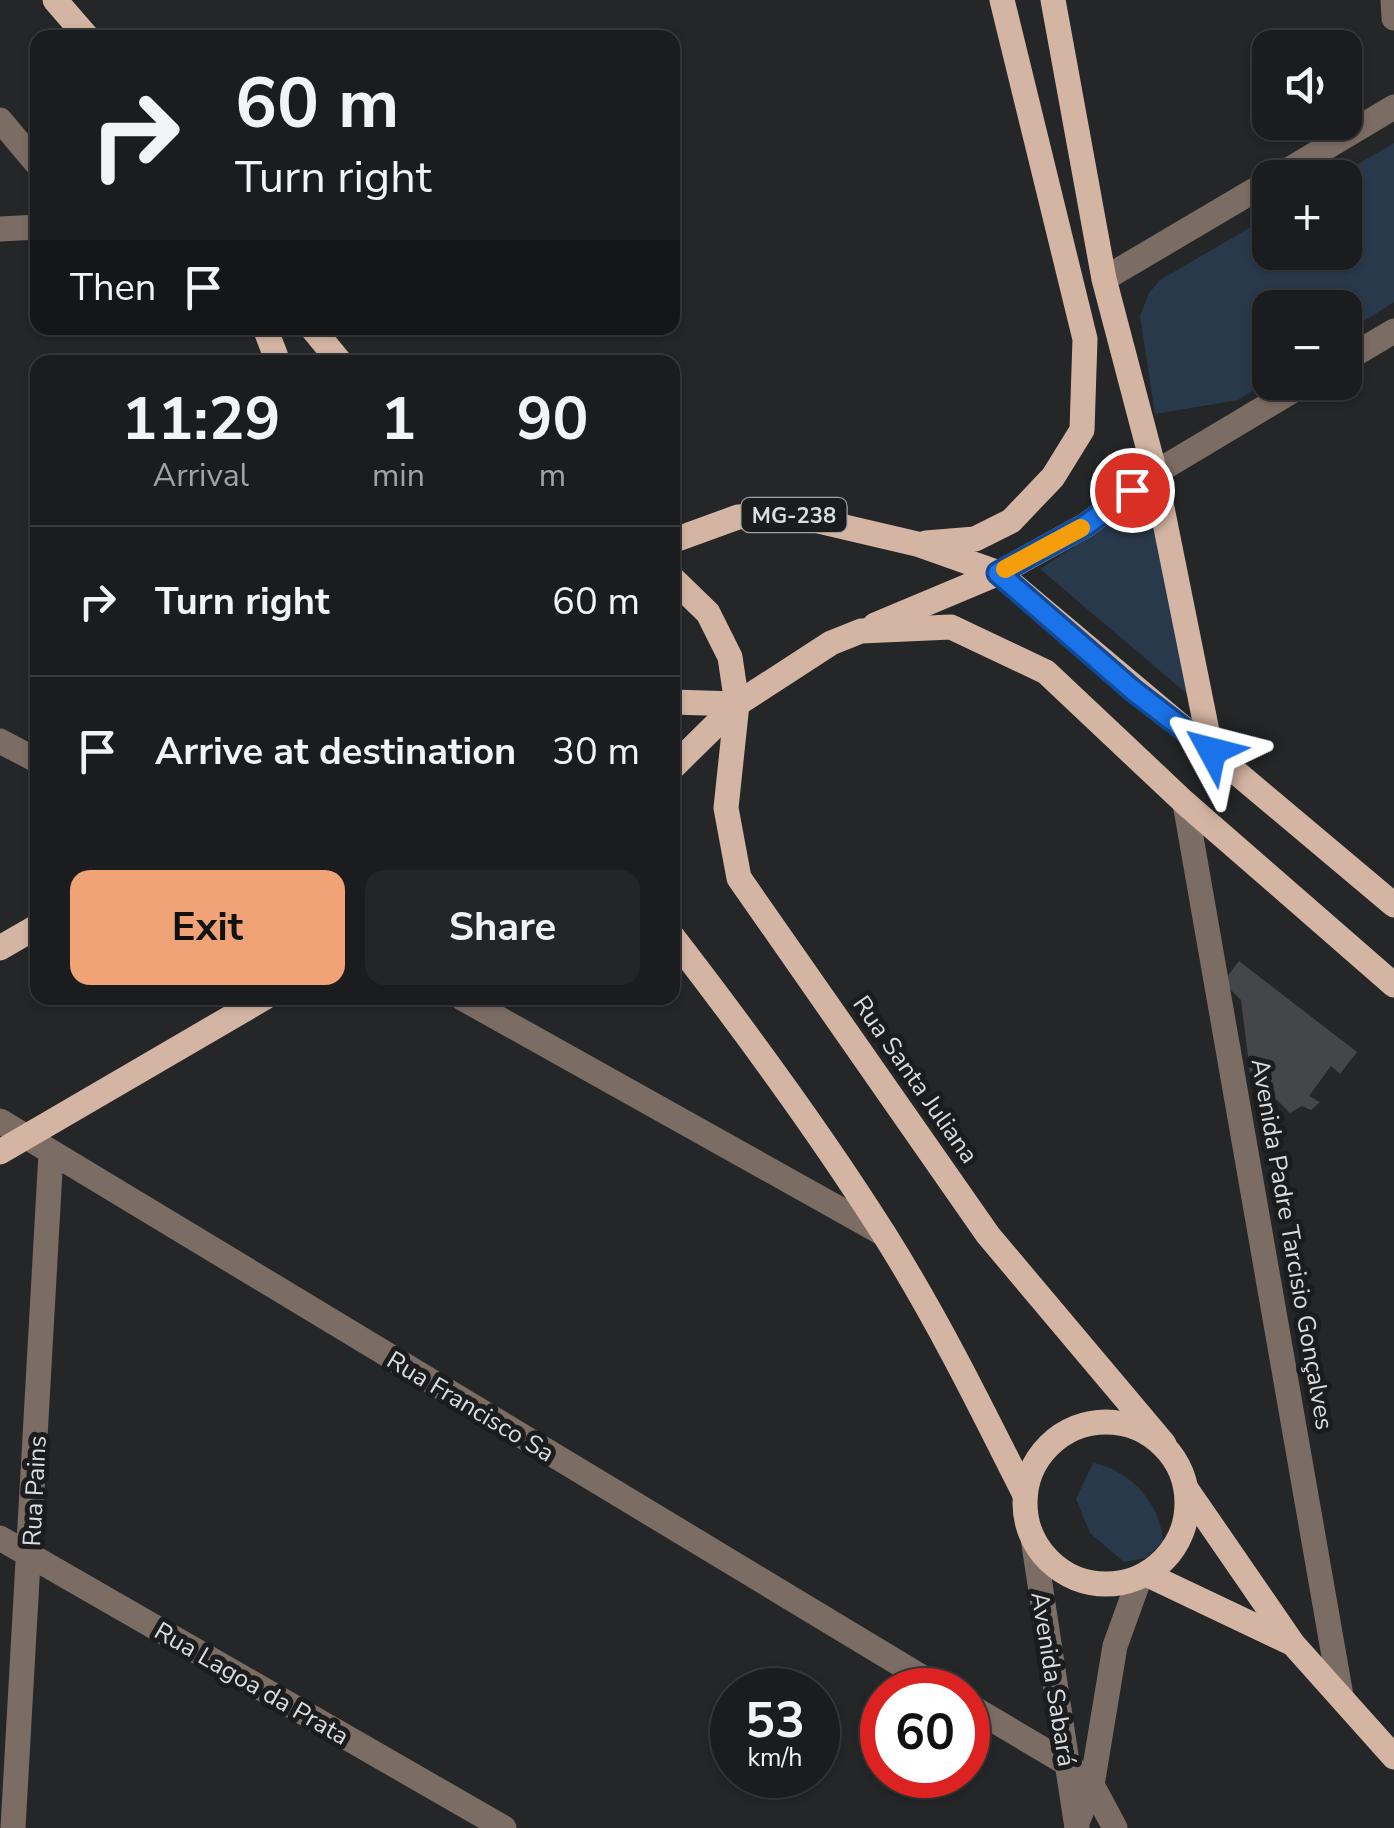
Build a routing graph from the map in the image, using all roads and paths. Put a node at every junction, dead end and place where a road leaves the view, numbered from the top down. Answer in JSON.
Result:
{"nodes":[{"id":1,"x":54,"y":0,"type":"edge"},
{"id":2,"x":1002,"y":0,"type":"edge"},
{"id":3,"x":1053,"y":0,"type":"edge"},
{"id":4,"x":1393,"y":0,"type":"edge"},
{"id":5,"x":1394,"y":18,"type":"edge"},
{"id":6,"x":81,"y":30,"type":"edge"},
{"id":7,"x":1394,"y":107,"type":"edge"},
{"id":8,"x":0,"y":120,"type":"edge"},
{"id":9,"x":30,"y":155,"type":"edge"},
{"id":10,"x":1305,"y":160,"type":"edge"},
{"id":11,"x":1252,"y":191,"type":"edge"},
{"id":12,"x":30,"y":228,"type":"edge"},
{"id":13,"x":0,"y":230,"type":"edge"},
{"id":14,"x":1104,"y":279,"type":"junction"},
{"id":15,"x":1394,"y":331,"type":"edge"},
{"id":16,"x":318,"y":335,"type":"edge"},
{"id":17,"x":1362,"y":350,"type":"edge"},
{"id":18,"x":334,"y":355,"type":"edge"},
{"id":19,"x":1276,"y":400,"type":"edge"},
{"id":20,"x":1154,"y":472,"type":"junction"},
{"id":21,"x":680,"y":538,"type":"edge"},
{"id":22,"x":917,"y":544,"type":"junction"},
{"id":23,"x":998,"y":573,"type":"junction"},
{"id":24,"x":680,"y":586,"type":"edge"},
{"id":25,"x":861,"y":631,"type":"junction"},
{"id":26,"x":680,"y":702,"type":"edge"},
{"id":27,"x":737,"y":704,"type":"junction"},
{"id":28,"x":0,"y":741,"type":"edge"},
{"id":29,"x":1212,"y":751,"type":"junction"},
{"id":30,"x":30,"y":757,"type":"edge"},
{"id":31,"x":680,"y":760,"type":"edge"},
{"id":32,"x":1185,"y":803,"type":"junction"},
{"id":33,"x":1394,"y":905,"type":"edge"},
{"id":34,"x":30,"y":931,"type":"edge"},
{"id":35,"x":680,"y":946,"type":"edge"},
{"id":36,"x":0,"y":948,"type":"edge"},
{"id":37,"x":1394,"y":985,"type":"edge"},
{"id":38,"x":252,"y":1005,"type":"edge"},
{"id":39,"x":475,"y":1005,"type":"edge"},
{"id":40,"x":0,"y":1121,"type":"edge"},
{"id":41,"x":24,"y":1137,"type":"junction"},
{"id":42,"x":0,"y":1152,"type":"edge"},
{"id":43,"x":50,"y":1153,"type":"junction"},
{"id":44,"x":884,"y":1234,"type":"junction"},
{"id":45,"x":1164,"y":1444,"type":"junction"},
{"id":46,"x":1187,"y":1490,"type":"junction"},
{"id":47,"x":1025,"y":1496,"type":"junction"},
{"id":48,"x":0,"y":1538,"type":"edge"},
{"id":49,"x":1033,"y":1538,"type":"junction"},
{"id":50,"x":31,"y":1556,"type":"junction"},
{"id":51,"x":1143,"y":1575,"type":"junction"},
{"id":52,"x":1293,"y":1644,"type":"junction"},
{"id":53,"x":906,"y":1668,"type":"edge"},
{"id":54,"x":1342,"y":1696,"type":"junction"},
{"id":55,"x":990,"y":1718,"type":"edge"},
{"id":56,"x":1390,"y":1744,"type":"edge"},
{"id":57,"x":1066,"y":1763,"type":"junction"},
{"id":58,"x":1092,"y":1785,"type":"junction"},
{"id":59,"x":1078,"y":1824,"type":"edge"},
{"id":60,"x":13,"y":1828,"type":"edge"},
{"id":61,"x":504,"y":1828,"type":"edge"},
{"id":62,"x":1115,"y":1828,"type":"edge"}],
"edges":[{"from":1,"to":6,"type":"main road"},
{"from":2,"to":22,"type":"main road"},
{"from":3,"to":14,"type":"main road"},
{"from":4,"to":5,"type":"street"},
{"from":7,"to":10,"type":"street"},
{"from":8,"to":9,"type":"street"},
{"from":11,"to":14,"type":"street"},
{"from":12,"to":13,"type":"street"},
{"from":14,"to":20,"type":"main road"},
{"from":15,"to":17,"type":"street"},
{"from":16,"to":18,"type":"main road"},
{"from":19,"to":20,"type":"street"},
{"from":20,"to":23,"type":"main road"},
{"from":20,"to":29,"type":"main road"},
{"from":21,"to":22,"type":"main road","number":"MG-238"},
{"from":22,"to":23,"type":"main road","number":"MG-238"},
{"from":23,"to":25,"type":"main road"},
{"from":23,"to":29,"type":"main road","number":"MG-238"},
{"from":24,"to":27,"type":"main road","name":"Rua Santa Juliana"},
{"from":25,"to":27,"type":"main road"},
{"from":25,"to":32,"type":"main road"},
{"from":26,"to":27,"type":"main road"},
{"from":27,"to":31,"type":"main road"},
{"from":27,"to":45,"type":"main road","name":"Rua Santa Juliana"},
{"from":28,"to":30,"type":"street"},
{"from":29,"to":33,"type":"main road","number":"MG-238"},
{"from":32,"to":37,"type":"main road"},
{"from":32,"to":54,"type":"street","name":"Avenida Padre Tarcisio Gonçalves"},
{"from":34,"to":36,"type":"main road"},
{"from":35,"to":44,"type":"main road"},
{"from":38,"to":41,"type":"main road"},
{"from":39,"to":44,"type":"street"},
{"from":40,"to":41,"type":"street","name":"Rua Francisco Sa"},
{"from":41,"to":42,"type":"main road"},
{"from":41,"to":43,"type":"street","name":"Rua Francisco Sa"},
{"from":43,"to":50,"type":"street","name":"Rua Pains"},
{"from":43,"to":53,"type":"street","name":"Rua Francisco Sa"},
{"from":44,"to":47,"type":"main road"},
{"from":45,"to":46,"type":"main road"},
{"from":45,"to":47,"type":"main road"},
{"from":46,"to":51,"type":"main road"},
{"from":46,"to":52,"type":"main road"},
{"from":47,"to":49,"type":"main road"},
{"from":48,"to":50,"type":"street","name":"Rua Lagoa da Prata"},
{"from":49,"to":51,"type":"main road"},
{"from":49,"to":57,"type":"street","name":"Avenida Sabará"},
{"from":50,"to":60,"type":"street","name":"Rua Pains"},
{"from":50,"to":61,"type":"street","name":"Rua Lagoa da Prata"},
{"from":51,"to":52,"type":"main road"},
{"from":51,"to":58,"type":"street","name":"Avenida Sabará"},
{"from":52,"to":54,"type":"main road"},
{"from":54,"to":56,"type":"main road"},
{"from":55,"to":57,"type":"street"},
{"from":57,"to":58,"type":"street"},
{"from":57,"to":59,"type":"street","name":"Avenida Sabará"},
{"from":58,"to":59,"type":"street","name":"Avenida Sabará"},
{"from":58,"to":62,"type":"street"}]}
